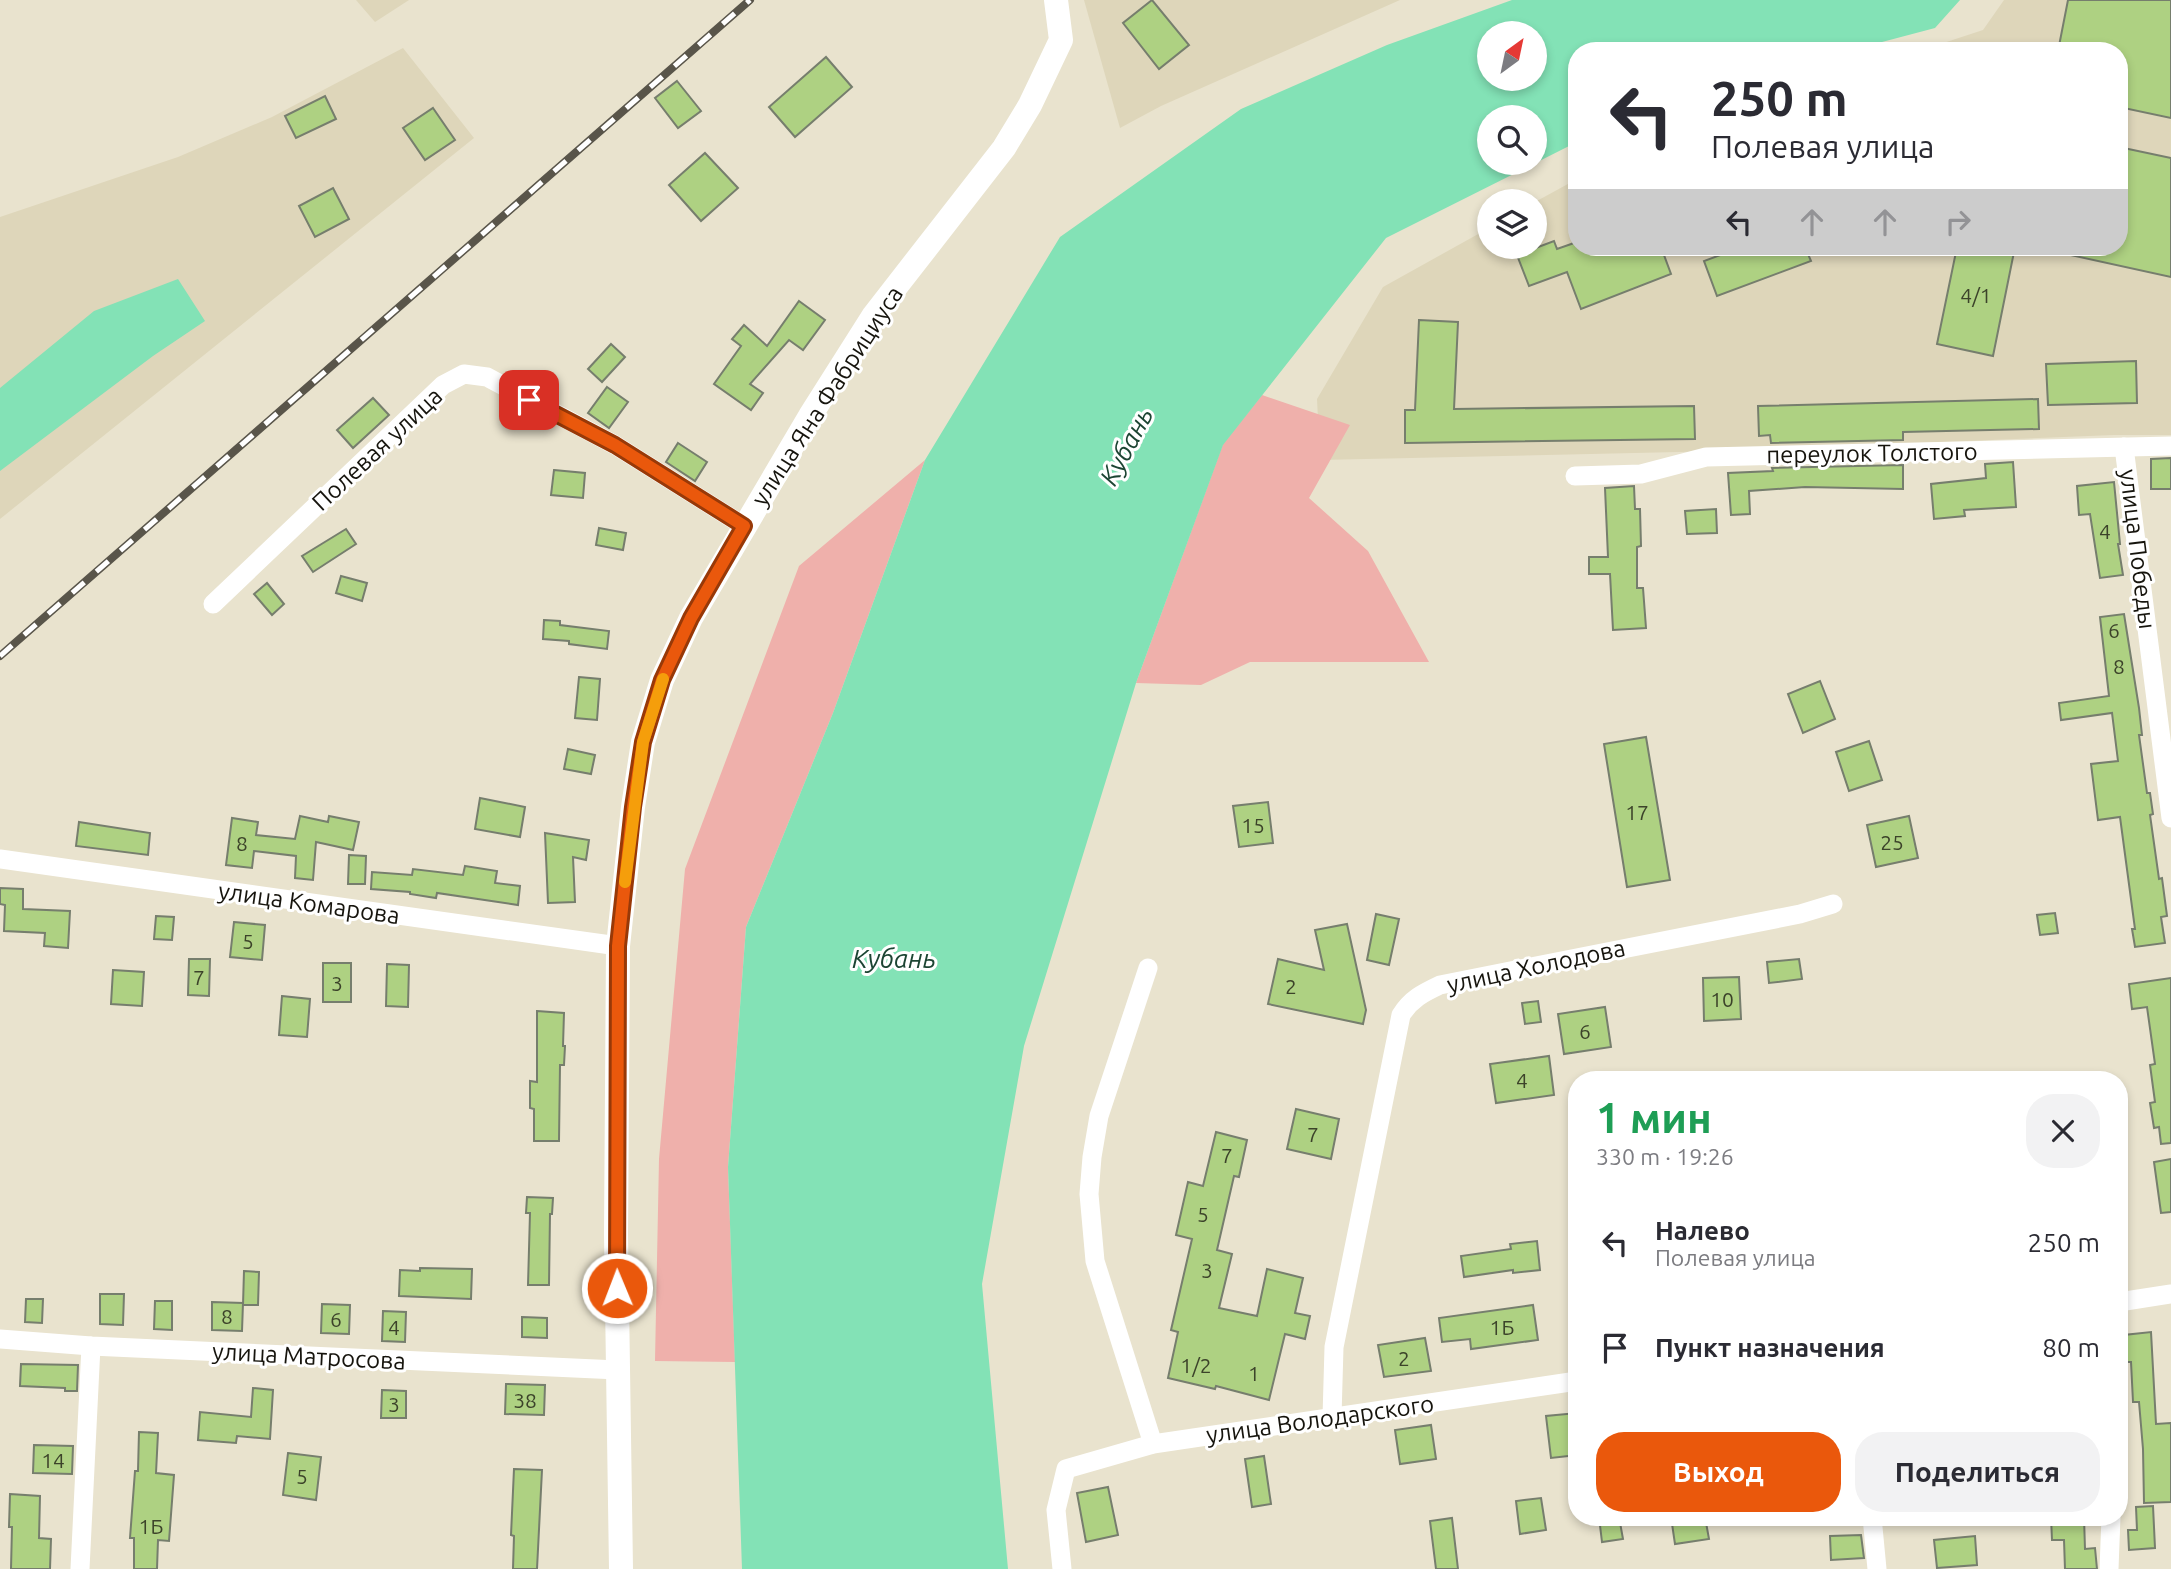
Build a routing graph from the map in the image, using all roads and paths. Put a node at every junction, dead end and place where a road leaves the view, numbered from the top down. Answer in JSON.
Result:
{"nodes":[{"id":1,"x":1056,"y":0,"type":"edge"},
{"id":2,"x":2171,"y":446,"type":"edge"},
{"id":3,"x":2124,"y":447,"type":"junction"},
{"id":4,"x":1574,"y":476,"type":"dead end"},
{"id":5,"x":744,"y":526,"type":"junction"},
{"id":6,"x":213,"y":604,"type":"dead end"},
{"id":7,"x":2171,"y":818,"type":"edge"},
{"id":8,"x":0,"y":859,"type":"edge"},
{"id":9,"x":1833,"y":904,"type":"dead end"},
{"id":10,"x":618,"y":946,"type":"junction"},
{"id":11,"x":1148,"y":968,"type":"dead end"},
{"id":12,"x":2171,"y":1294,"type":"edge"},
{"id":13,"x":2128,"y":1301,"type":"edge"},
{"id":14,"x":0,"y":1339,"type":"edge"},
{"id":15,"x":92,"y":1346,"type":"junction"},
{"id":16,"x":618,"y":1370,"type":"junction"},
{"id":17,"x":1568,"y":1382,"type":"edge"},
{"id":18,"x":1332,"y":1417,"type":"junction"},
{"id":19,"x":1153,"y":1444,"type":"junction"},
{"id":20,"x":1873,"y":1526,"type":"edge"},
{"id":21,"x":2111,"y":1526,"type":"edge"},
{"id":22,"x":80,"y":1569,"type":"edge"},
{"id":23,"x":621,"y":1569,"type":"edge"},
{"id":24,"x":1062,"y":1569,"type":"edge"},
{"id":25,"x":1877,"y":1569,"type":"edge"},
{"id":26,"x":2109,"y":1569,"type":"edge"}],
"edges":[{"from":1,"to":5,"type":"street","name":"улица Яна Фабрициуса"},
{"from":2,"to":3,"type":"street","name":"переулок Толстого"},
{"from":3,"to":4,"type":"street","name":"переулок Толстого"},
{"from":3,"to":7,"type":"street","name":"улица Победы"},
{"from":5,"to":6,"type":"street","name":"Полевая улица"},
{"from":5,"to":10,"type":"street","name":"улица Яна Фабрициуса"},
{"from":8,"to":10,"type":"street","name":"улица Комарова"},
{"from":9,"to":18,"type":"street","name":"улица Холодова"},
{"from":10,"to":16,"type":"street","name":"улица Яна Фабрициуса"},
{"from":11,"to":19,"type":"street"},
{"from":12,"to":13,"type":"street"},
{"from":14,"to":15,"type":"street","name":"улица Матросова"},
{"from":15,"to":16,"type":"street","name":"улица Матросова"},
{"from":15,"to":22,"type":"street"},
{"from":16,"to":23,"type":"street","name":"улица Яна Фабрициуса"},
{"from":17,"to":18,"type":"street","name":"улица Володарского"},
{"from":18,"to":19,"type":"street","name":"улица Володарского"},
{"from":19,"to":24,"type":"street","name":"улица Володарского"},
{"from":20,"to":25,"type":"street"},
{"from":21,"to":26,"type":"street"}]}
